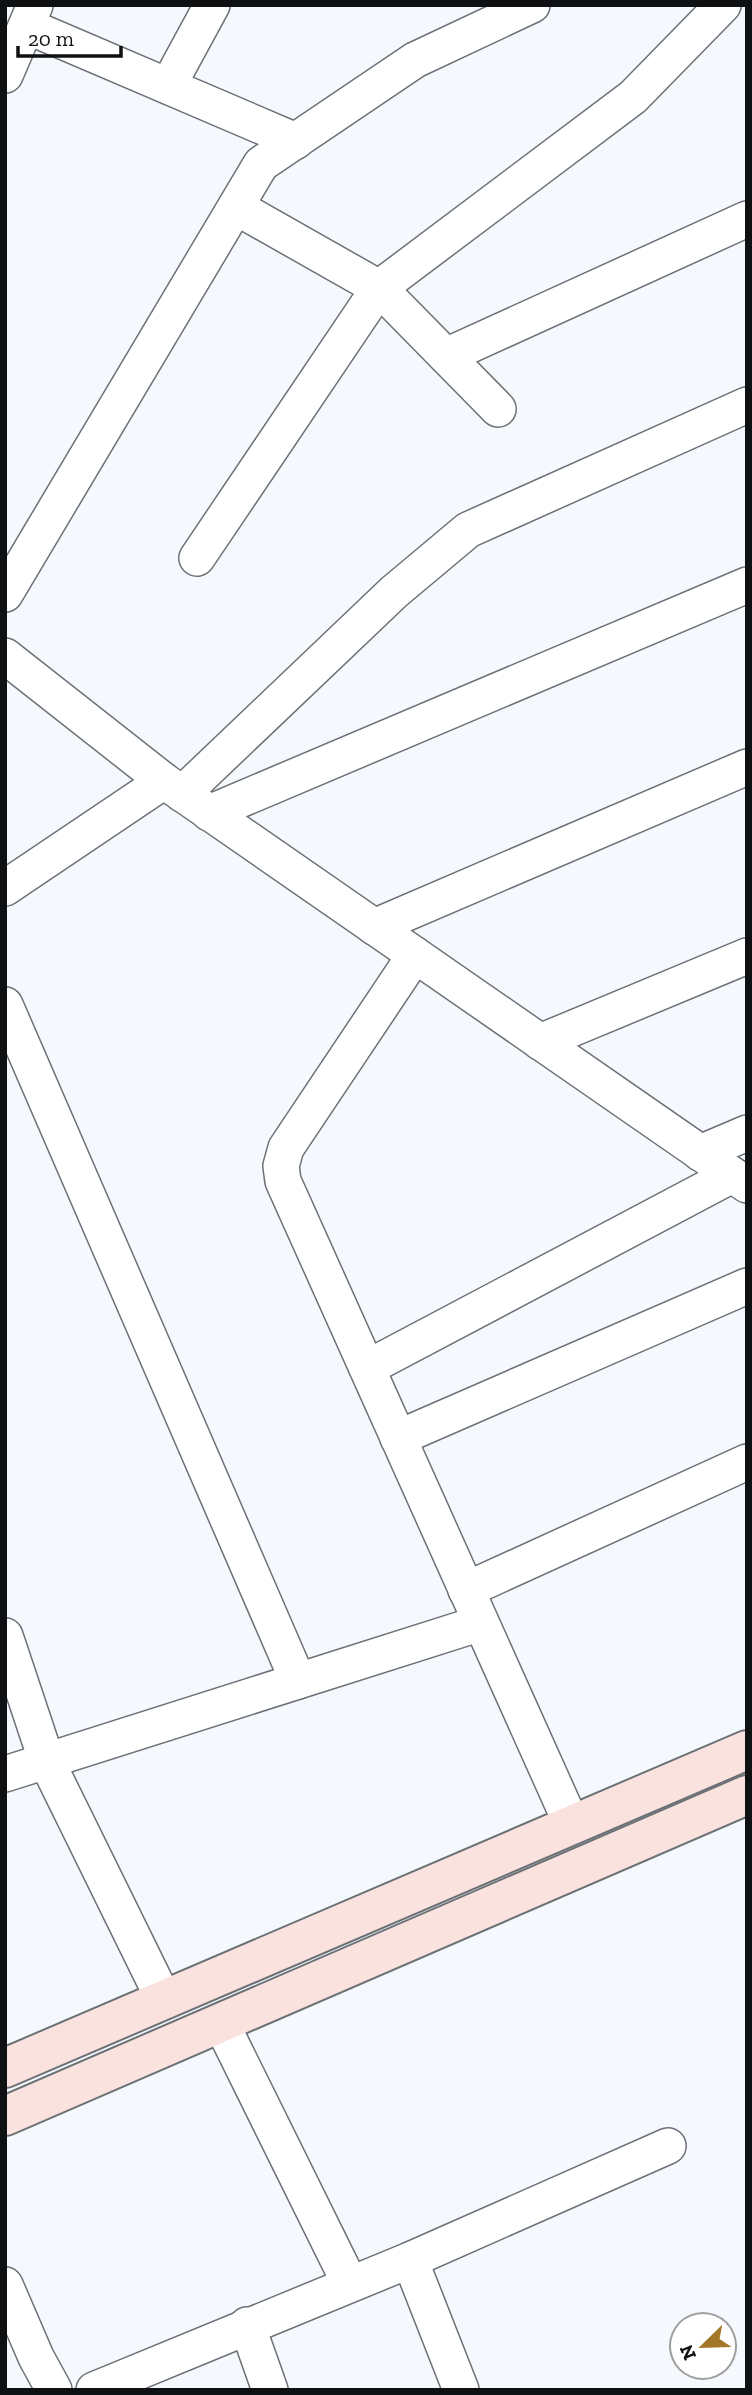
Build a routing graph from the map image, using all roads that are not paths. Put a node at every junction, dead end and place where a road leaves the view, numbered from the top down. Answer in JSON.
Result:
{"nodes":[{"id":1,"x":212,"y":5,"type":"edge"},
{"id":2,"x":532,"y":5,"type":"edge"},
{"id":3,"x":723,"y":5,"type":"edge"},
{"id":4,"x":17,"y":41,"type":"edge"},
{"id":5,"x":168,"y":86,"type":"junction"},
{"id":6,"x":296,"y":141,"type":"junction"},
{"id":7,"x":236,"y":208,"type":"junction"},
{"id":8,"x":747,"y":219,"type":"edge"},
{"id":9,"x":379,"y":288,"type":"junction"},
{"id":10,"x":446,"y":356,"type":"junction"},
{"id":11,"x":747,"y":405,"type":"edge"},
{"id":12,"x":498,"y":409,"type":"dead end"},
{"id":13,"x":197,"y":558,"type":"dead end"},
{"id":14,"x":747,"y":585,"type":"edge"},
{"id":15,"x":5,"y":594,"type":"edge"},
{"id":16,"x":11,"y":669,"type":"edge"},
{"id":17,"x":747,"y":767,"type":"edge"},
{"id":18,"x":185,"y":796,"type":"junction"},
{"id":19,"x":5,"y":888,"type":"edge"},
{"id":20,"x":374,"y":927,"type":"junction"},
{"id":21,"x":415,"y":955,"type":"junction"},
{"id":22,"x":747,"y":956,"type":"edge"},
{"id":23,"x":5,"y":1005,"type":"edge"},
{"id":24,"x":540,"y":1042,"type":"junction"},
{"id":25,"x":747,"y":1133,"type":"edge"},
{"id":26,"x":700,"y":1153,"type":"junction"},
{"id":27,"x":739,"y":1180,"type":"edge"},
{"id":28,"x":747,"y":1286,"type":"edge"},
{"id":29,"x":367,"y":1368,"type":"junction"},
{"id":30,"x":398,"y":1438,"type":"junction"},
{"id":31,"x":747,"y":1462,"type":"edge"},
{"id":32,"x":466,"y":1590,"type":"junction"},
{"id":33,"x":481,"y":1623,"type":"junction"},
{"id":34,"x":5,"y":1636,"type":"edge"},
{"id":35,"x":298,"y":1681,"type":"junction"},
{"id":36,"x":747,"y":1749,"type":"edge"},
{"id":37,"x":47,"y":1762,"type":"junction"},
{"id":38,"x":5,"y":1774,"type":"edge"},
{"id":39,"x":747,"y":1795,"type":"edge"},
{"id":40,"x":572,"y":1825,"type":"junction"},
{"id":41,"x":376,"y":1909,"type":"junction"},
{"id":42,"x":397,"y":1946,"type":"junction"},
{"id":43,"x":164,"y":2000,"type":"junction"},
{"id":44,"x":221,"y":2023,"type":"junction"},
{"id":45,"x":5,"y":2068,"type":"edge"},
{"id":46,"x":5,"y":2116,"type":"edge"},
{"id":47,"x":668,"y":2146,"type":"dead end"},
{"id":48,"x":410,"y":2260,"type":"junction"},
{"id":49,"x":350,"y":2284,"type":"junction"},
{"id":50,"x":5,"y":2286,"type":"edge"},
{"id":51,"x":247,"y":2325,"type":"junction"},
{"id":52,"x":54,"y":2390,"type":"edge"},
{"id":53,"x":94,"y":2390,"type":"edge"},
{"id":54,"x":270,"y":2390,"type":"edge"},
{"id":55,"x":461,"y":2390,"type":"edge"}],
"edges":[{"from":1,"to":5,"type":"street"},
{"from":2,"to":6,"type":"street"},
{"from":3,"to":9,"type":"street"},
{"from":4,"to":5,"type":"street"},
{"from":5,"to":6,"type":"street"},
{"from":6,"to":7,"type":"street"},
{"from":7,"to":9,"type":"street"},
{"from":7,"to":15,"type":"street"},
{"from":8,"to":10,"type":"street"},
{"from":9,"to":10,"type":"street"},
{"from":9,"to":13,"type":"street"},
{"from":10,"to":12,"type":"street"},
{"from":11,"to":18,"type":"street"},
{"from":14,"to":18,"type":"street"},
{"from":16,"to":18,"type":"street"},
{"from":17,"to":20,"type":"street"},
{"from":18,"to":19,"type":"street"},
{"from":18,"to":20,"type":"street"},
{"from":20,"to":21,"type":"street"},
{"from":21,"to":24,"type":"street"},
{"from":21,"to":29,"type":"street"},
{"from":22,"to":24,"type":"street"},
{"from":23,"to":35,"type":"street"},
{"from":24,"to":26,"type":"street"},
{"from":25,"to":26,"type":"street"},
{"from":26,"to":27,"type":"street"},
{"from":27,"to":29,"type":"street"},
{"from":28,"to":30,"type":"street"},
{"from":29,"to":30,"type":"street"},
{"from":30,"to":32,"type":"street"},
{"from":31,"to":32,"type":"street"},
{"from":32,"to":33,"type":"street"},
{"from":33,"to":35,"type":"street"},
{"from":33,"to":40,"type":"street"},
{"from":34,"to":37,"type":"street"},
{"from":35,"to":37,"type":"street"},
{"from":36,"to":40,"type":"street"},
{"from":37,"to":38,"type":"street"},
{"from":37,"to":43,"type":"street"},
{"from":39,"to":42,"type":"street"},
{"from":40,"to":41,"type":"street"},
{"from":41,"to":42,"type":"street"},
{"from":41,"to":43,"type":"street"},
{"from":42,"to":44,"type":"street"},
{"from":43,"to":45,"type":"street"},
{"from":44,"to":46,"type":"street"},
{"from":44,"to":49,"type":"street"},
{"from":47,"to":48,"type":"street"},
{"from":48,"to":49,"type":"street"},
{"from":48,"to":55,"type":"street"},
{"from":49,"to":51,"type":"street"},
{"from":50,"to":52,"type":"street"},
{"from":51,"to":53,"type":"street"},
{"from":51,"to":54,"type":"street"}]}
